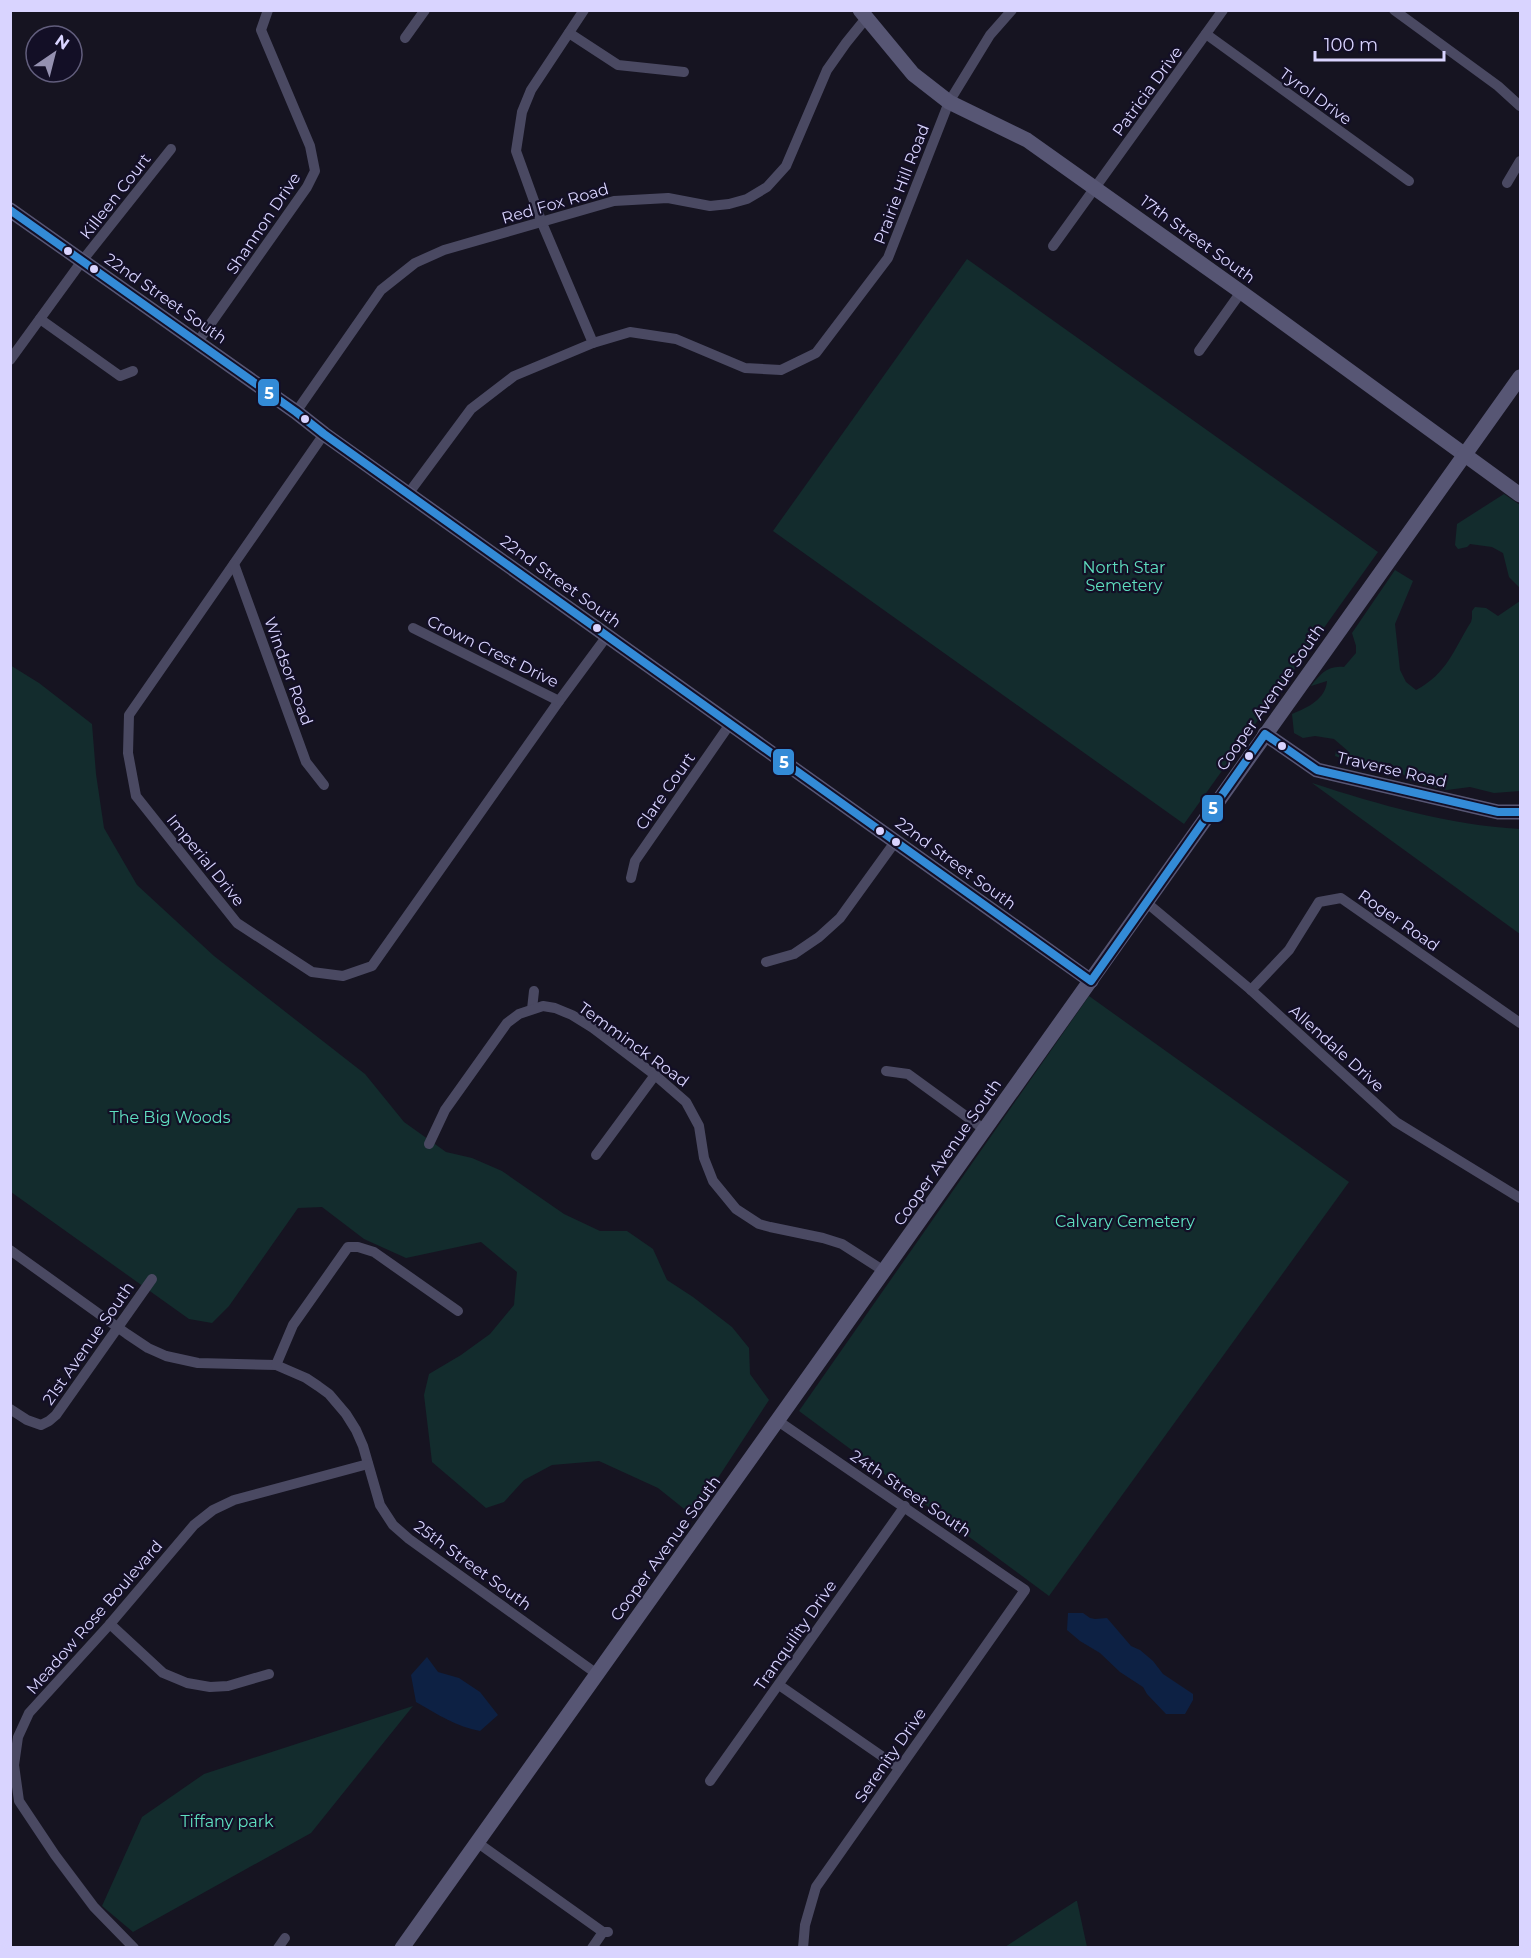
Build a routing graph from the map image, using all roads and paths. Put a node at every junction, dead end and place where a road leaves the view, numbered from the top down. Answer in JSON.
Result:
{"nodes":[{"id":1,"x":268,"y":10,"type":"edge"},
{"id":2,"x":425,"y":10,"type":"edge"},
{"id":3,"x":584,"y":10,"type":"edge"},
{"id":4,"x":1012,"y":10,"type":"edge"},
{"id":5,"x":1223,"y":10,"type":"edge"},
{"id":6,"x":1394,"y":10,"type":"edge"},
{"id":7,"x":864,"y":14,"type":"edge"},
{"id":8,"x":568,"y":33,"type":"junction"},
{"id":9,"x":1206,"y":34,"type":"junction"},
{"id":10,"x":405,"y":38,"type":"dead end"},
{"id":11,"x":684,"y":72,"type":"dead end"},
{"id":12,"x":949,"y":102,"type":"junction"},
{"id":13,"x":1521,"y":106,"type":"edge"},
{"id":14,"x":171,"y":149,"type":"dead end"},
{"id":15,"x":1521,"y":161,"type":"edge"},
{"id":16,"x":1409,"y":181,"type":"dead end"},
{"id":17,"x":1507,"y":183,"type":"dead end"},
{"id":18,"x":1095,"y":188,"type":"junction"},
{"id":19,"x":10,"y":210,"type":"edge"},
{"id":20,"x":542,"y":223,"type":"junction"},
{"id":21,"x":1053,"y":246,"type":"dead end"},
{"id":22,"x":82,"y":261,"type":"junction"},
{"id":23,"x":1241,"y":292,"type":"junction"},
{"id":24,"x":40,"y":319,"type":"junction"},
{"id":25,"x":197,"y":344,"type":"junction"},
{"id":26,"x":593,"y":344,"type":"junction"},
{"id":27,"x":1199,"y":351,"type":"dead end"},
{"id":28,"x":10,"y":360,"type":"edge"},
{"id":29,"x":133,"y":371,"type":"dead end"},
{"id":30,"x":1521,"y":377,"type":"edge"},
{"id":31,"x":296,"y":412,"type":"junction"},
{"id":32,"x":324,"y":434,"type":"junction"},
{"id":33,"x":1465,"y":455,"type":"junction"},
{"id":34,"x":408,"y":494,"type":"junction"},
{"id":35,"x":1521,"y":495,"type":"edge"},
{"id":36,"x":234,"y":564,"type":"junction"},
{"id":37,"x":413,"y":628,"type":"dead end"},
{"id":38,"x":607,"y":636,"type":"junction"},
{"id":39,"x":559,"y":701,"type":"junction"},
{"id":40,"x":730,"y":724,"type":"junction"},
{"id":41,"x":1265,"y":734,"type":"junction"},
{"id":42,"x":324,"y":785,"type":"dead end"},
{"id":43,"x":1521,"y":812,"type":"edge"},
{"id":44,"x":895,"y":842,"type":"junction"},
{"id":45,"x":631,"y":878,"type":"dead end"},
{"id":46,"x":1147,"y":903,"type":"junction"},
{"id":47,"x":766,"y":962,"type":"dead end"},
{"id":48,"x":1090,"y":981,"type":"junction"},
{"id":49,"x":1251,"y":990,"type":"junction"},
{"id":50,"x":534,"y":991,"type":"dead end"},
{"id":51,"x":531,"y":1009,"type":"junction"},
{"id":52,"x":1521,"y":1023,"type":"edge"},
{"id":53,"x":886,"y":1071,"type":"dead end"},
{"id":54,"x":655,"y":1075,"type":"junction"},
{"id":55,"x":985,"y":1130,"type":"junction"},
{"id":56,"x":429,"y":1144,"type":"dead end"},
{"id":57,"x":596,"y":1155,"type":"dead end"},
{"id":58,"x":1521,"y":1198,"type":"edge"},
{"id":59,"x":10,"y":1250,"type":"edge"},
{"id":60,"x":884,"y":1271,"type":"junction"},
{"id":61,"x":152,"y":1279,"type":"dead end"},
{"id":62,"x":458,"y":1311,"type":"dead end"},
{"id":63,"x":118,"y":1327,"type":"junction"},
{"id":64,"x":276,"y":1365,"type":"junction"},
{"id":65,"x":12,"y":1410,"type":"edge"},
{"id":66,"x":778,"y":1421,"type":"junction"},
{"id":67,"x":368,"y":1464,"type":"junction"},
{"id":68,"x":905,"y":1506,"type":"junction"},
{"id":69,"x":1025,"y":1590,"type":"joint"},
{"id":70,"x":110,"y":1624,"type":"junction"},
{"id":71,"x":269,"y":1674,"type":"dead end"},
{"id":72,"x":597,"y":1674,"type":"junction"},
{"id":73,"x":779,"y":1685,"type":"junction"},
{"id":74,"x":899,"y":1768,"type":"junction"},
{"id":75,"x":710,"y":1781,"type":"dead end"},
{"id":76,"x":15,"y":1803,"type":"edge"},
{"id":77,"x":478,"y":1843,"type":"junction"},
{"id":78,"x":285,"y":1938,"type":"dead end"},
{"id":79,"x":134,"y":1947,"type":"edge"},
{"id":80,"x":278,"y":1947,"type":"edge"},
{"id":81,"x":402,"y":1947,"type":"edge"},
{"id":82,"x":592,"y":1947,"type":"edge"},
{"id":83,"x":803,"y":1947,"type":"edge"}],
"edges":[{"from":1,"to":25,"type":"street","name":"Shannon Drive"},
{"from":2,"to":10,"type":"street"},
{"from":3,"to":8,"type":"street"},
{"from":4,"to":12,"type":"street","name":"Prairie Hill Road"},
{"from":5,"to":9,"type":"street","name":"Patricia Drive"},
{"from":6,"to":13,"type":"street"},
{"from":7,"to":12,"type":"street","name":"17th Street South"},
{"from":7,"to":20,"type":"street","name":"Red Fox Road"},
{"from":8,"to":11,"type":"street"},
{"from":8,"to":20,"type":"street"},
{"from":9,"to":16,"type":"street","name":"Tyrol Drive"},
{"from":9,"to":18,"type":"street","name":"Patricia Drive"},
{"from":12,"to":18,"type":"street","name":"17th Street South"},
{"from":12,"to":26,"type":"street","name":"Prairie Hill Road"},
{"from":14,"to":22,"type":"street","name":"Killeen Court"},
{"from":15,"to":17,"type":"street"},
{"from":18,"to":21,"type":"street","name":"Patricia Drive"},
{"from":18,"to":23,"type":"street","name":"17th Street South"},
{"from":19,"to":22,"type":"street","name":"22nd Street South"},
{"from":20,"to":26,"type":"street"},
{"from":20,"to":31,"type":"street","name":"Red Fox Road"},
{"from":22,"to":24,"type":"street","name":"Killeen Court"},
{"from":22,"to":25,"type":"street","name":"22nd Street South"},
{"from":23,"to":27,"type":"street"},
{"from":23,"to":33,"type":"street","name":"17th Street South"},
{"from":24,"to":28,"type":"street","name":"Killeen Court"},
{"from":24,"to":29,"type":"street"},
{"from":25,"to":31,"type":"street","name":"22nd Street South"},
{"from":26,"to":34,"type":"street","name":"Prairie Hill Road"},
{"from":30,"to":33,"type":"street","name":"Cooper Avenue South"},
{"from":31,"to":32,"type":"street","name":"22nd Street South"},
{"from":32,"to":34,"type":"street","name":"22nd Street South"},
{"from":32,"to":36,"type":"street","name":"Imperial Drive"},
{"from":33,"to":35,"type":"street","name":"17th Street South"},
{"from":33,"to":41,"type":"street","name":"Cooper Avenue South"},
{"from":34,"to":38,"type":"street","name":"22nd Street South"},
{"from":36,"to":39,"type":"street","name":"Imperial Drive"},
{"from":36,"to":42,"type":"street","name":"Windsor Road"},
{"from":37,"to":39,"type":"street","name":"Crown Crest Drive"},
{"from":38,"to":39,"type":"street","name":"Imperial Drive"},
{"from":38,"to":40,"type":"street","name":"22nd Street South"},
{"from":40,"to":44,"type":"street","name":"22nd Street South"},
{"from":40,"to":45,"type":"street","name":"Clare Court"},
{"from":41,"to":43,"type":"street","name":"Traverse Road"},
{"from":41,"to":46,"type":"street","name":"Cooper Avenue South"},
{"from":44,"to":47,"type":"street"},
{"from":44,"to":48,"type":"street","name":"22nd Street South"},
{"from":46,"to":48,"type":"street","name":"Cooper Avenue South"},
{"from":46,"to":49,"type":"street","name":"Allendale Drive"},
{"from":48,"to":55,"type":"street","name":"Cooper Avenue South"},
{"from":49,"to":52,"type":"street","name":"Roger Road"},
{"from":49,"to":58,"type":"street","name":"Allendale Drive"},
{"from":50,"to":51,"type":"street"},
{"from":51,"to":54,"type":"street","name":"Temminck Road"},
{"from":51,"to":56,"type":"street"},
{"from":53,"to":55,"type":"street"},
{"from":54,"to":57,"type":"street"},
{"from":54,"to":60,"type":"street","name":"Temminck Road"},
{"from":55,"to":60,"type":"street","name":"Cooper Avenue South"},
{"from":59,"to":63,"type":"street","name":"25th Street South"},
{"from":60,"to":66,"type":"street","name":"Cooper Avenue South"},
{"from":61,"to":63,"type":"street","name":"21st Avenue South"},
{"from":62,"to":64,"type":"street"},
{"from":63,"to":64,"type":"street","name":"25th Street South"},
{"from":63,"to":65,"type":"street","name":"21st Avenue South"},
{"from":64,"to":67,"type":"street","name":"25th Street South"},
{"from":66,"to":68,"type":"street","name":"24th Street South"},
{"from":66,"to":72,"type":"street","name":"Cooper Avenue South"},
{"from":67,"to":70,"type":"street","name":"Meadow Rose Boulevard"},
{"from":67,"to":72,"type":"street","name":"25th Street South"},
{"from":68,"to":69,"type":"street","name":"24th Street South"},
{"from":68,"to":73,"type":"street","name":"Tranquility Drive"},
{"from":69,"to":74,"type":"street","name":"Serenity Drive"},
{"from":70,"to":71,"type":"street"},
{"from":70,"to":76,"type":"street","name":"Meadow Rose Boulevard"},
{"from":72,"to":77,"type":"street","name":"Cooper Avenue South"},
{"from":73,"to":74,"type":"street"},
{"from":73,"to":75,"type":"street","name":"Tranquility Drive"},
{"from":74,"to":83,"type":"street","name":"Serenity Drive"},
{"from":76,"to":79,"type":"street","name":"Meadow Rose Boulevard"},
{"from":77,"to":81,"type":"street","name":"Cooper Avenue South"},
{"from":77,"to":82,"type":"street"},
{"from":78,"to":80,"type":"street"}]}
